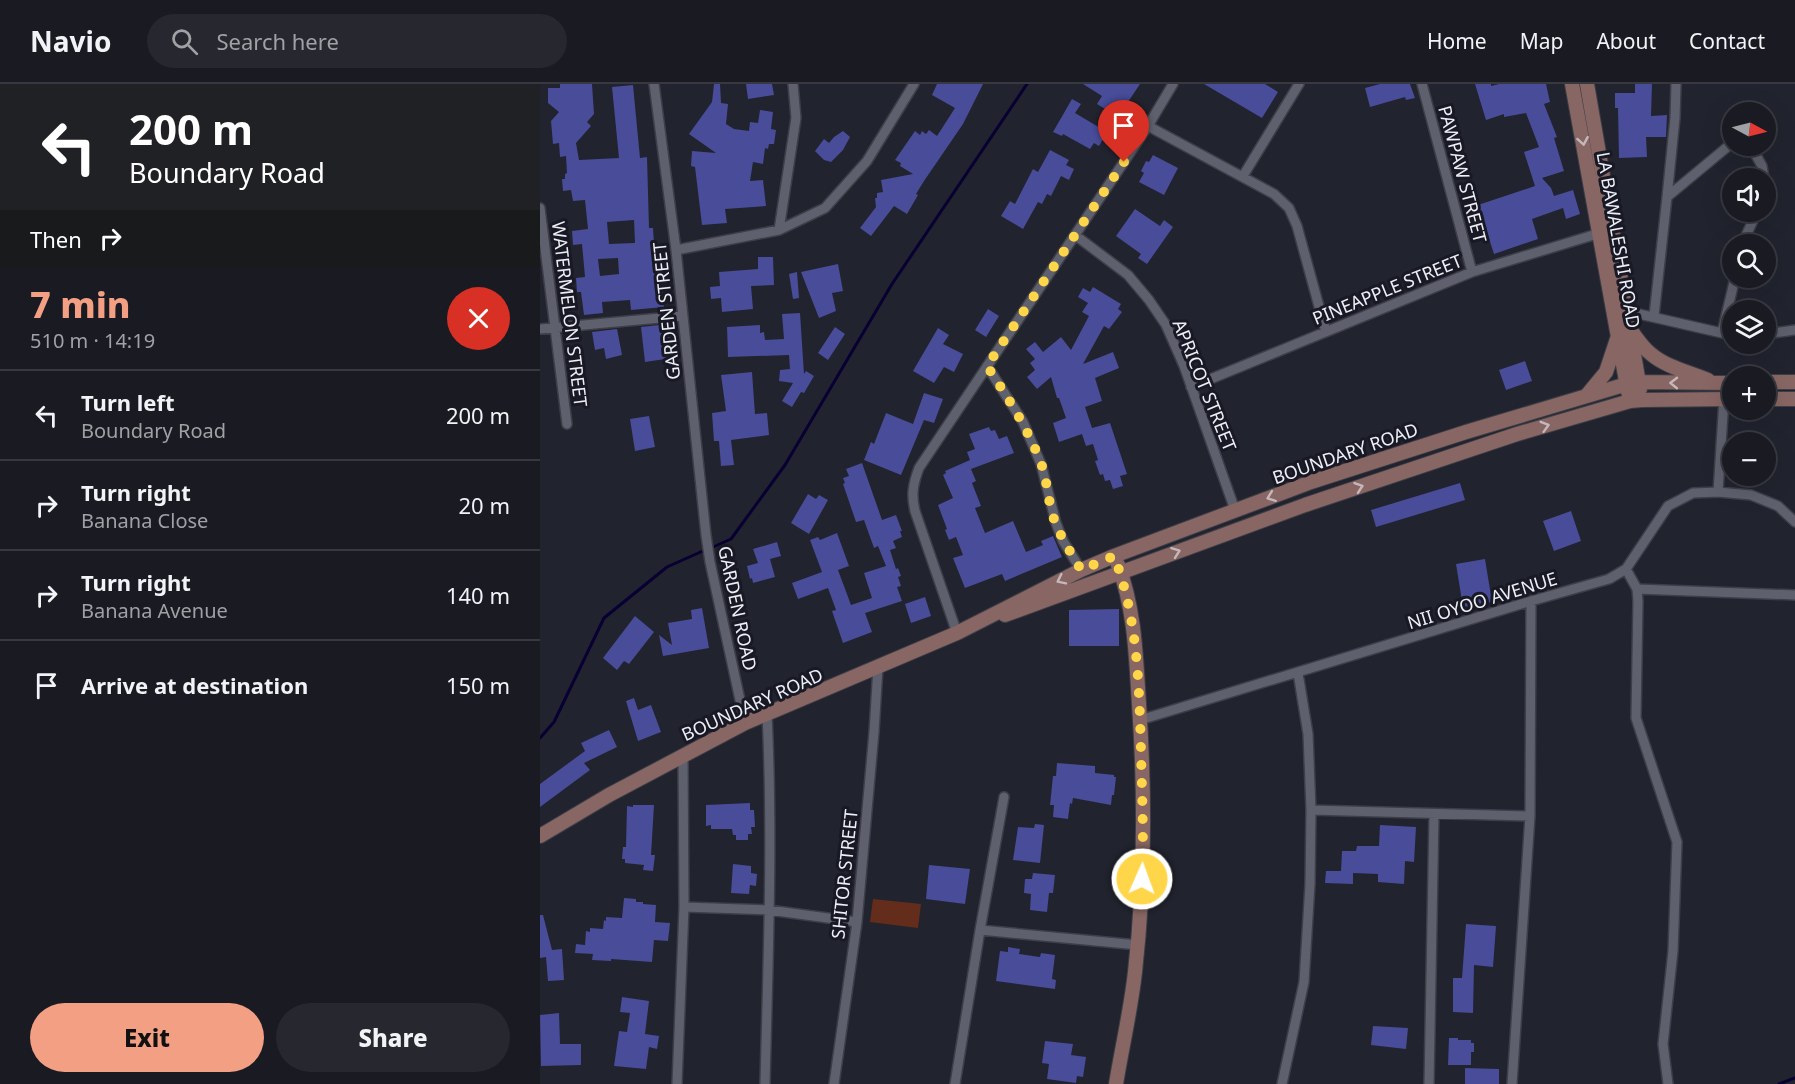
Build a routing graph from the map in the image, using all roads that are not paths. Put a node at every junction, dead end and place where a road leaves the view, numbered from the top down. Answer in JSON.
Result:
{"nodes":[{"id":1,"x":654,"y":84,"type":"edge"},
{"id":2,"x":793,"y":84,"type":"edge"},
{"id":3,"x":914,"y":84,"type":"edge"},
{"id":4,"x":1173,"y":84,"type":"edge"},
{"id":5,"x":1299,"y":84,"type":"edge"},
{"id":6,"x":1422,"y":84,"type":"edge"},
{"id":7,"x":1572,"y":84,"type":"edge"},
{"id":8,"x":1587,"y":84,"type":"edge"},
{"id":9,"x":1676,"y":84,"type":"edge"},
{"id":10,"x":1148,"y":126,"type":"junction"},
{"id":11,"x":1722,"y":150,"type":"edge"},
{"id":12,"x":1243,"y":176,"type":"junction"},
{"id":13,"x":1667,"y":197,"type":"junction"},
{"id":14,"x":540,"y":208,"type":"edge"},
{"id":15,"x":779,"y":230,"type":"junction"},
{"id":16,"x":1600,"y":234,"type":"junction"},
{"id":17,"x":1075,"y":235,"type":"junction"},
{"id":18,"x":676,"y":250,"type":"junction"},
{"id":19,"x":1472,"y":272,"type":"junction"},
{"id":20,"x":1626,"y":311,"type":"junction"},
{"id":21,"x":682,"y":316,"type":"junction"},
{"id":22,"x":1654,"y":316,"type":"junction"},
{"id":23,"x":554,"y":327,"type":"junction"},
{"id":24,"x":1630,"y":328,"type":"junction"},
{"id":25,"x":540,"y":329,"type":"edge"},
{"id":26,"x":1795,"y":330,"type":"edge"},
{"id":27,"x":1326,"y":332,"type":"junction"},
{"id":28,"x":1722,"y":333,"type":"edge"},
{"id":29,"x":1776,"y":333,"type":"edge"},
{"id":30,"x":1617,"y":337,"type":"junction"},
{"id":31,"x":987,"y":366,"type":"junction"},
{"id":32,"x":1776,"y":382,"type":"edge"},
{"id":33,"x":1795,"y":382,"type":"edge"},
{"id":34,"x":1632,"y":383,"type":"junction"},
{"id":35,"x":1715,"y":383,"type":"junction"},
{"id":36,"x":1722,"y":383,"type":"edge"},
{"id":37,"x":1191,"y":387,"type":"junction"},
{"id":38,"x":1587,"y":395,"type":"junction"},
{"id":39,"x":1722,"y":399,"type":"edge"},
{"id":40,"x":1776,"y":399,"type":"edge"},
{"id":41,"x":1795,"y":399,"type":"edge"},
{"id":42,"x":1636,"y":401,"type":"junction"},
{"id":43,"x":1726,"y":420,"type":"edge"},
{"id":44,"x":567,"y":424,"type":"dead end"},
{"id":45,"x":1718,"y":492,"type":"junction"},
{"id":46,"x":1235,"y":510,"type":"junction"},
{"id":47,"x":1795,"y":522,"type":"edge"},
{"id":48,"x":706,"y":535,"type":"joint"},
{"id":49,"x":1114,"y":556,"type":"junction"},
{"id":50,"x":1626,"y":569,"type":"junction"},
{"id":51,"x":1081,"y":570,"type":"junction"},
{"id":52,"x":1120,"y":572,"type":"junction"},
{"id":53,"x":1637,"y":589,"type":"junction"},
{"id":54,"x":1795,"y":595,"type":"edge"},
{"id":55,"x":1531,"y":601,"type":"junction"},
{"id":56,"x":986,"y":620,"type":"junction"},
{"id":57,"x":957,"y":633,"type":"junction"},
{"id":58,"x":878,"y":667,"type":"junction"},
{"id":59,"x":1298,"y":673,"type":"junction"},
{"id":60,"x":766,"y":714,"type":"junction"},
{"id":61,"x":1140,"y":720,"type":"junction"},
{"id":62,"x":745,"y":723,"type":"junction"},
{"id":63,"x":682,"y":755,"type":"junction"},
{"id":64,"x":1005,"y":796,"type":"dead end"},
{"id":65,"x":1311,"y":810,"type":"junction"},
{"id":66,"x":1434,"y":813,"type":"junction"},
{"id":67,"x":1530,"y":816,"type":"junction"},
{"id":68,"x":540,"y":836,"type":"edge"},
{"id":69,"x":684,"y":907,"type":"junction"},
{"id":70,"x":769,"y":910,"type":"junction"},
{"id":71,"x":857,"y":922,"type":"junction"},
{"id":72,"x":980,"y":930,"type":"junction"},
{"id":73,"x":1138,"y":945,"type":"junction"},
{"id":74,"x":678,"y":1084,"type":"edge"},
{"id":75,"x":765,"y":1084,"type":"edge"},
{"id":76,"x":834,"y":1084,"type":"edge"},
{"id":77,"x":955,"y":1084,"type":"edge"},
{"id":78,"x":1116,"y":1084,"type":"edge"},
{"id":79,"x":1282,"y":1084,"type":"edge"},
{"id":80,"x":1429,"y":1084,"type":"edge"},
{"id":81,"x":1512,"y":1084,"type":"edge"},
{"id":82,"x":1668,"y":1084,"type":"edge"}],
"edges":[{"from":1,"to":18,"type":"street","name":"GARDEN STREET"},
{"from":2,"to":15,"type":"street"},
{"from":3,"to":15,"type":"street"},
{"from":4,"to":10,"type":"street"},
{"from":5,"to":12,"type":"street"},
{"from":6,"to":19,"type":"street","name":"PAWPAW STREET"},
{"from":7,"to":16,"type":"main road","name":"LA BAWALESHI ROAD","one_way":true},
{"from":8,"to":20,"type":"main road","name":"LA BAWALESHI ROAD"},
{"from":9,"to":13,"type":"street"},
{"from":10,"to":12,"type":"street"},
{"from":10,"to":17,"type":"street"},
{"from":11,"to":13,"type":"street"},
{"from":12,"to":27,"type":"street"},
{"from":13,"to":22,"type":"street"},
{"from":14,"to":23,"type":"street","name":"WATERMELON STREET"},
{"from":15,"to":18,"type":"street"},
{"from":16,"to":19,"type":"street","name":"PINEAPPLE STREET"},
{"from":16,"to":30,"type":"main road","name":"LA BAWALESHI ROAD"},
{"from":17,"to":31,"type":"street"},
{"from":17,"to":37,"type":"street","name":"APRICOT STREET"},
{"from":18,"to":21,"type":"street","name":"GARDEN STREET"},
{"from":19,"to":27,"type":"street","name":"PINEAPPLE STREET"},
{"from":20,"to":22,"type":"street"},
{"from":20,"to":24,"type":"main road","name":"LA BAWALESHI ROAD"},
{"from":21,"to":23,"type":"street"},
{"from":21,"to":48,"type":"street","name":"GARDEN STREET"},
{"from":22,"to":28,"type":"street"},
{"from":23,"to":25,"type":"street"},
{"from":23,"to":44,"type":"street","name":"WATERMELON STREET"},
{"from":24,"to":34,"type":"main road","name":"LA BAWALESHI ROAD"},
{"from":24,"to":35,"type":"main road"},
{"from":26,"to":29,"type":"street"},
{"from":27,"to":37,"type":"street","name":"PINEAPPLE STREET"},
{"from":30,"to":34,"type":"main road","name":"LA BAWALESHI ROAD"},
{"from":30,"to":38,"type":"main road"},
{"from":31,"to":51,"type":"street"},
{"from":31,"to":57,"type":"street"},
{"from":32,"to":33,"type":"main road"},
{"from":35,"to":34,"type":"main road","name":"BOUNDARY ROAD","one_way":true},
{"from":34,"to":38,"type":"main road","name":"BOUNDARY ROAD"},
{"from":34,"to":42,"type":"main road","name":"LA BAWALESHI ROAD"},
{"from":35,"to":36,"type":"main road","name":"BOUNDARY ROAD"},
{"from":37,"to":46,"type":"street","name":"APRICOT STREET"},
{"from":38,"to":46,"type":"main road","name":"BOUNDARY ROAD","one_way":true},
{"from":39,"to":42,"type":"main road","name":"BOUNDARY ROAD"},
{"from":40,"to":41,"type":"main road"},
{"from":52,"to":42,"type":"main road","name":"BOUNDARY ROAD","one_way":true},
{"from":43,"to":45,"type":"street"},
{"from":45,"to":47,"type":"street"},
{"from":45,"to":50,"type":"street"},
{"from":46,"to":49,"type":"main road","name":"BOUNDARY ROAD"},
{"from":48,"to":62,"type":"street","name":"GARDEN ROAD"},
{"from":49,"to":51,"type":"main road","name":"BOUNDARY ROAD"},
{"from":49,"to":52,"type":"main road"},
{"from":50,"to":53,"type":"street"},
{"from":50,"to":55,"type":"street","name":"NII OYOO AVENUE"},
{"from":51,"to":56,"type":"main road","name":"BOUNDARY ROAD","one_way":true},
{"from":52,"to":56,"type":"main road","name":"BOUNDARY ROAD"},
{"from":52,"to":61,"type":"main road"},
{"from":53,"to":54,"type":"street"},
{"from":53,"to":82,"type":"street"},
{"from":55,"to":59,"type":"street","name":"NII OYOO AVENUE"},
{"from":55,"to":67,"type":"street"},
{"from":56,"to":57,"type":"main road","name":"BOUNDARY ROAD"},
{"from":57,"to":58,"type":"main road","name":"BOUNDARY ROAD"},
{"from":58,"to":60,"type":"main road","name":"BOUNDARY ROAD"},
{"from":58,"to":71,"type":"street","name":"SHITOR STREET"},
{"from":59,"to":61,"type":"street","name":"NII OYOO AVENUE"},
{"from":59,"to":65,"type":"street"},
{"from":60,"to":62,"type":"main road","name":"BOUNDARY ROAD"},
{"from":60,"to":70,"type":"street"},
{"from":61,"to":73,"type":"main road"},
{"from":62,"to":63,"type":"main road","name":"BOUNDARY ROAD"},
{"from":63,"to":68,"type":"main road","name":"BOUNDARY ROAD"},
{"from":63,"to":69,"type":"street"},
{"from":64,"to":72,"type":"street"},
{"from":65,"to":66,"type":"street"},
{"from":65,"to":79,"type":"street"},
{"from":66,"to":67,"type":"street"},
{"from":66,"to":80,"type":"street"},
{"from":67,"to":81,"type":"street"},
{"from":69,"to":70,"type":"street"},
{"from":69,"to":74,"type":"street"},
{"from":70,"to":71,"type":"street"},
{"from":70,"to":75,"type":"street"},
{"from":71,"to":76,"type":"street","name":"SHITOR STREET"},
{"from":72,"to":73,"type":"street"},
{"from":72,"to":77,"type":"street"},
{"from":73,"to":78,"type":"main road"}]}
